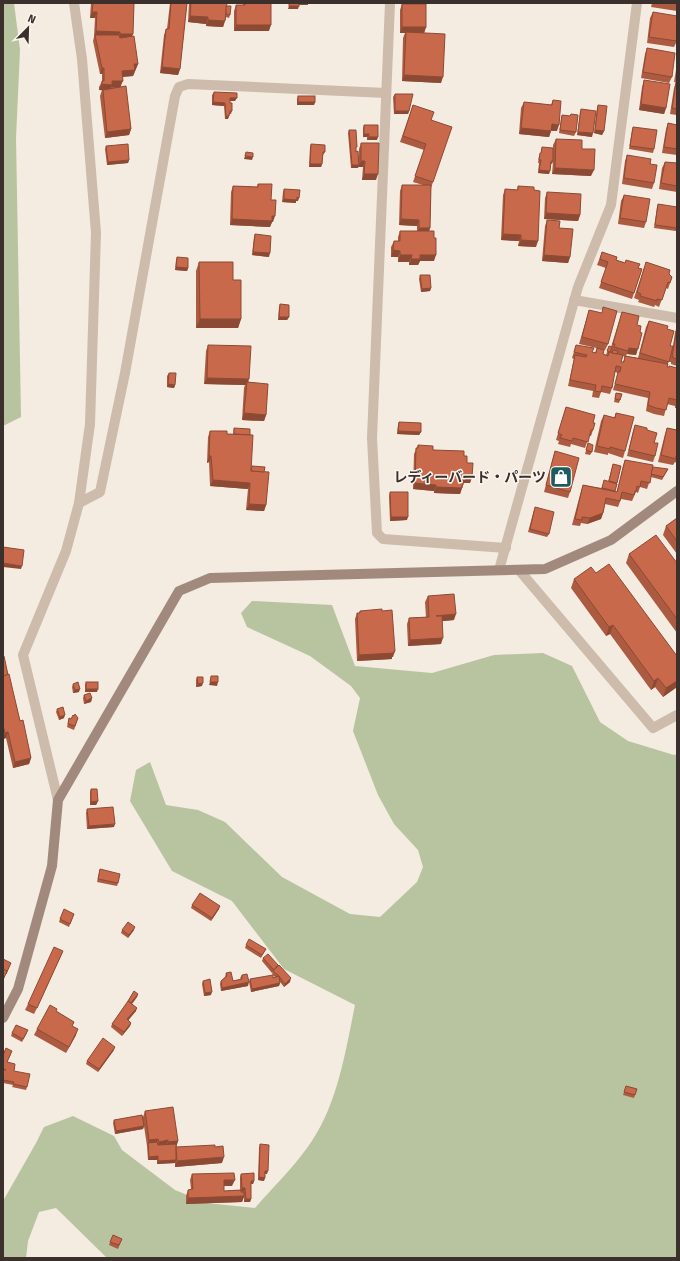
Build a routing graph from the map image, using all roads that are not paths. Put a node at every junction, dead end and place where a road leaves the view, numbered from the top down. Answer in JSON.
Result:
{"nodes":[{"id":1,"x":74,"y":3,"type":"edge"},
{"id":2,"x":390,"y":3,"type":"edge"},
{"id":3,"x":637,"y":3,"type":"edge"},
{"id":4,"x":386,"y":93,"type":"junction"},
{"id":5,"x":574,"y":300,"type":"junction"},
{"id":6,"x":677,"y":318,"type":"edge"},
{"id":7,"x":677,"y":491,"type":"edge"},
{"id":8,"x":79,"y":503,"type":"junction"},
{"id":9,"x":506,"y":548,"type":"junction"},
{"id":10,"x":499,"y":570,"type":"junction"},
{"id":11,"x":519,"y":570,"type":"junction"},
{"id":12,"x":677,"y":715,"type":"edge"},
{"id":13,"x":58,"y":800,"type":"junction"},
{"id":14,"x":3,"y":1018,"type":"edge"}],
"edges":[{"from":1,"to":8,"type":"street"},
{"from":2,"to":4,"type":"street"},
{"from":3,"to":5,"type":"street"},
{"from":4,"to":8,"type":"street"},
{"from":4,"to":9,"type":"street"},
{"from":5,"to":6,"type":"street"},
{"from":5,"to":9,"type":"street"},
{"from":7,"to":11,"type":"street"},
{"from":8,"to":13,"type":"street"},
{"from":9,"to":10,"type":"street"},
{"from":10,"to":11,"type":"street"},
{"from":10,"to":13,"type":"street"},
{"from":11,"to":12,"type":"street"},
{"from":13,"to":14,"type":"street"}]}
